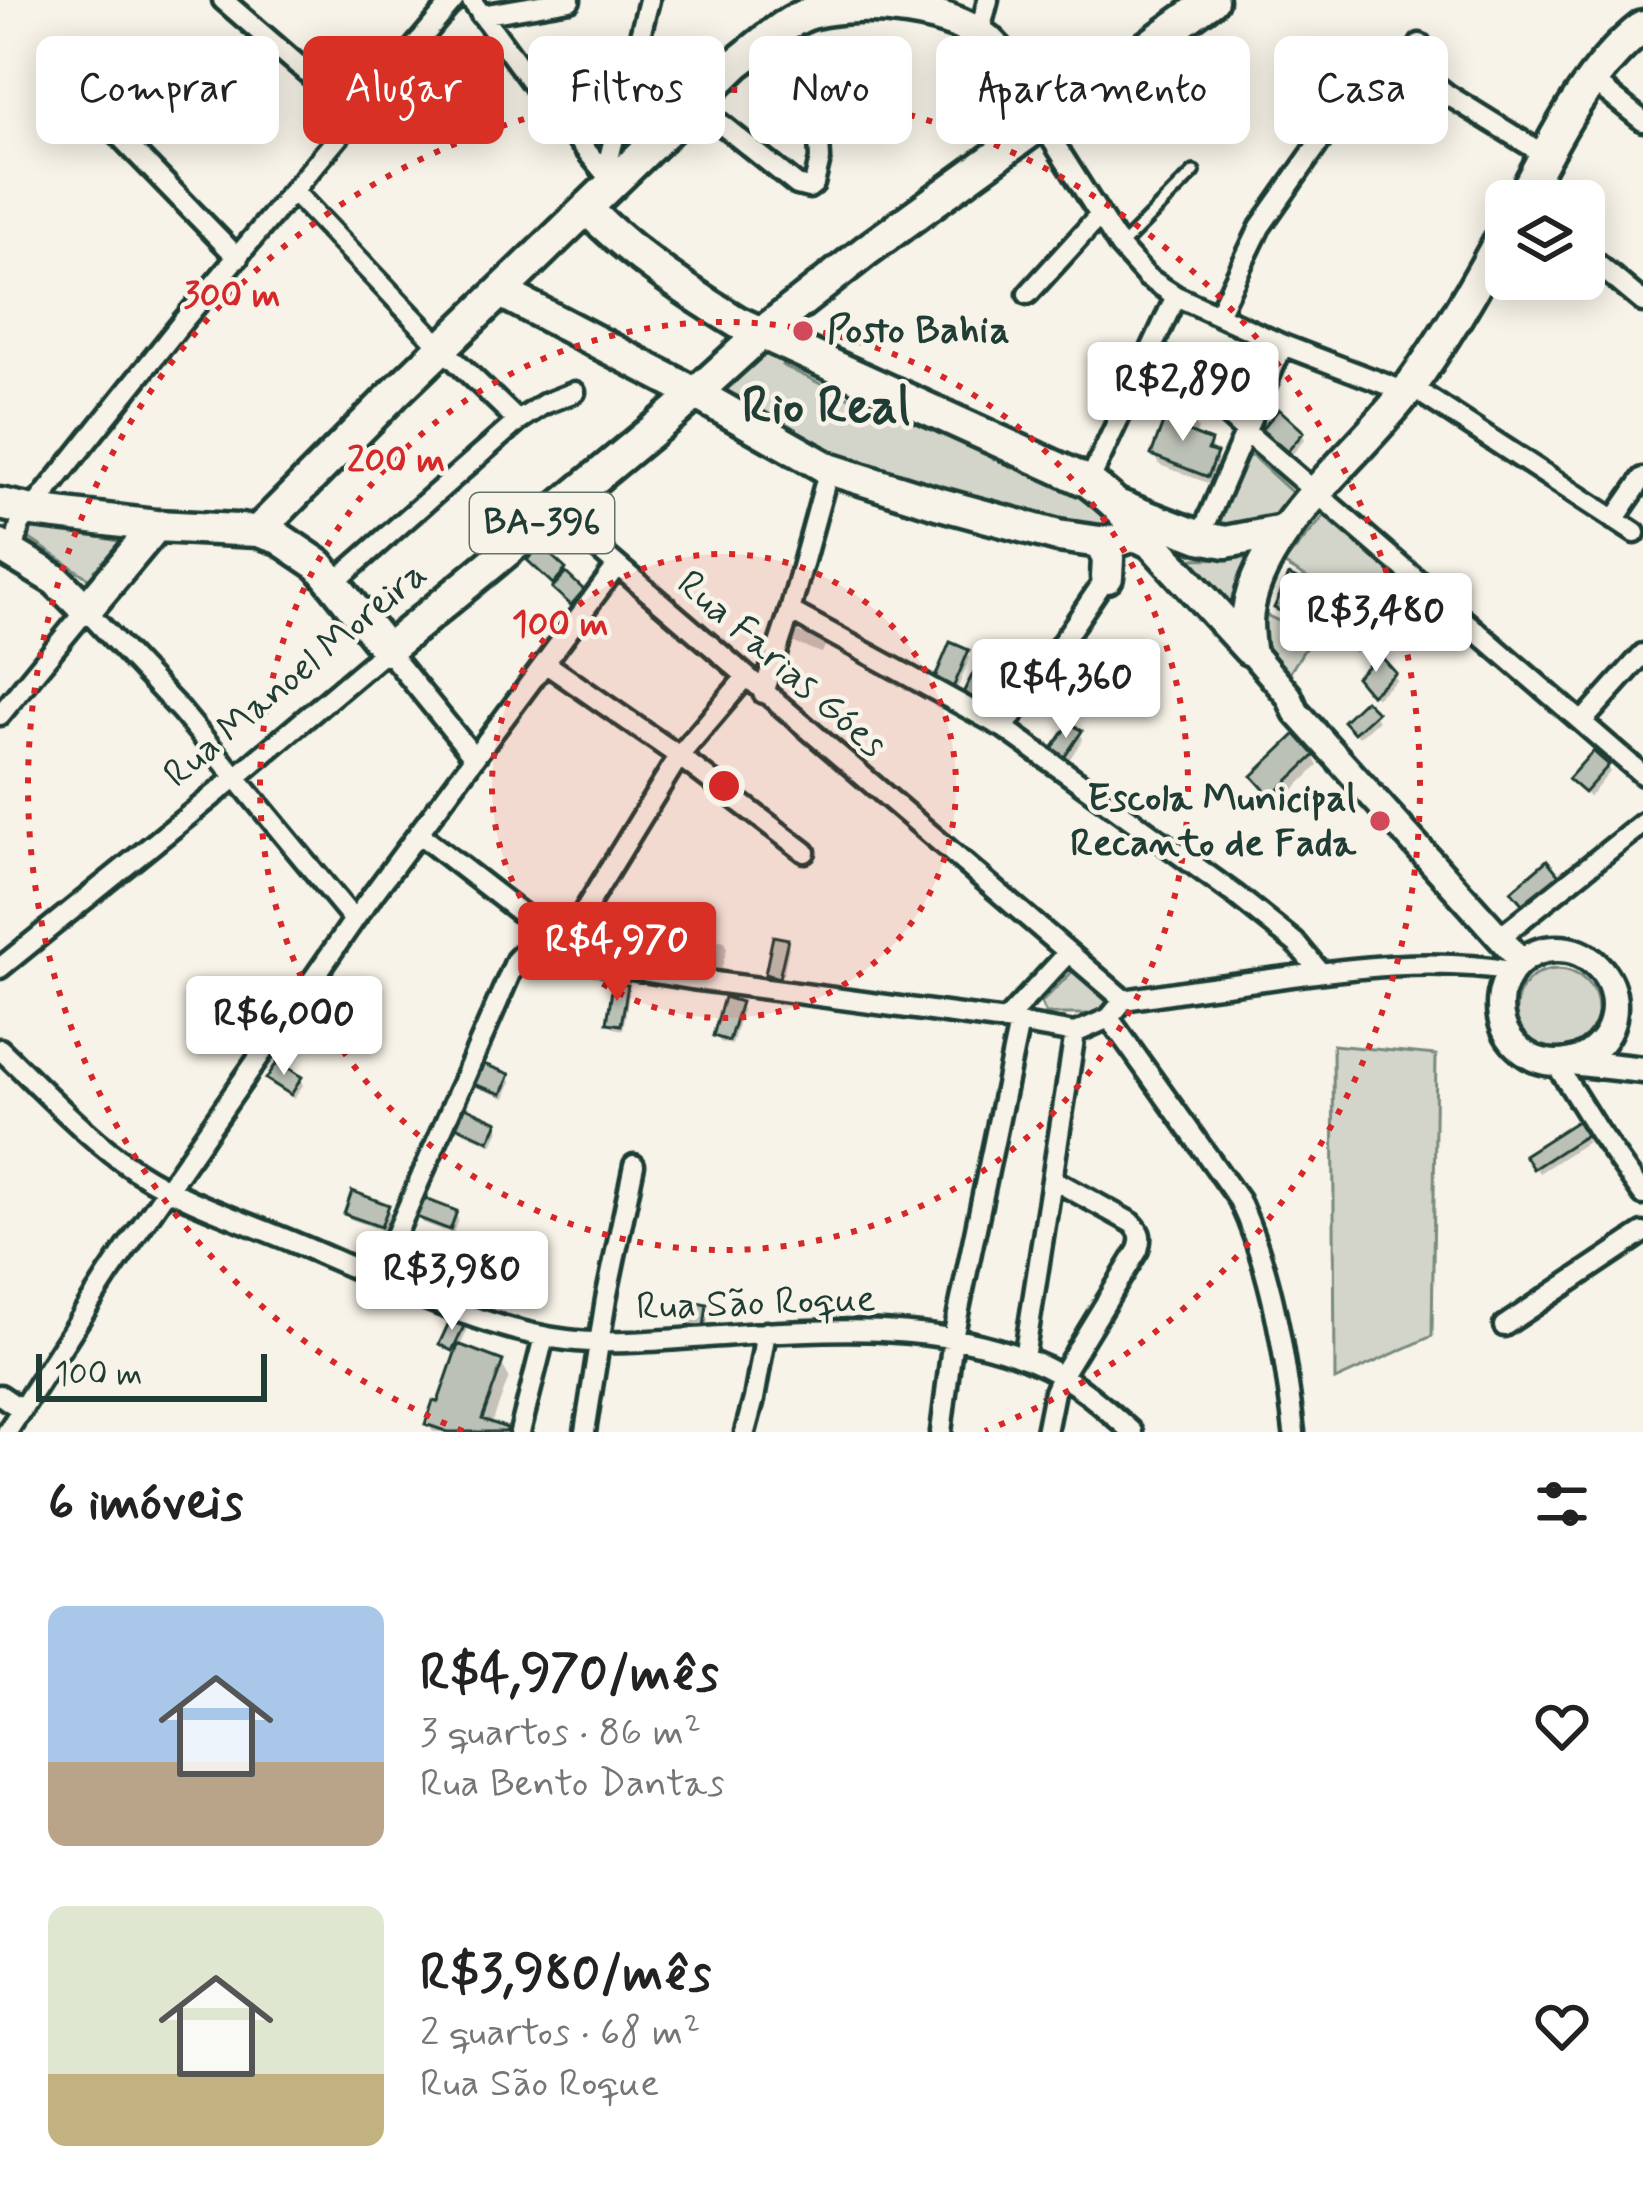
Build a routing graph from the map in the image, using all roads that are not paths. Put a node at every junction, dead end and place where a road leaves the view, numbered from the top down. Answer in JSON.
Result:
{"nodes":[{"id":1,"x":223,"y":0,"type":"edge"},
{"id":2,"x":454,"y":0,"type":"edge"},
{"id":3,"x":570,"y":0,"type":"edge"},
{"id":4,"x":649,"y":0,"type":"edge"},
{"id":5,"x":988,"y":0,"type":"edge"},
{"id":6,"x":1212,"y":0,"type":"edge"},
{"id":7,"x":476,"y":8,"type":"edge"},
{"id":8,"x":1643,"y":27,"type":"edge"},
{"id":9,"x":979,"y":35,"type":"joint"},
{"id":10,"x":423,"y":36,"type":"edge"},
{"id":11,"x":641,"y":36,"type":"edge"},
{"id":12,"x":771,"y":36,"type":"edge"},
{"id":13,"x":1163,"y":36,"type":"edge"},
{"id":14,"x":749,"y":54,"type":"edge"},
{"id":15,"x":303,"y":69,"type":"edge"},
{"id":16,"x":725,"y":75,"type":"edge"},
{"id":17,"x":528,"y":79,"type":"edge"},
{"id":18,"x":1592,"y":80,"type":"junction"},
{"id":19,"x":1448,"y":95,"type":"edge"},
{"id":20,"x":1643,"y":122,"type":"edge"},
{"id":21,"x":725,"y":127,"type":"edge"},
{"id":22,"x":127,"y":144,"type":"edge"},
{"id":23,"x":331,"y":144,"type":"edge"},
{"id":24,"x":580,"y":144,"type":"edge"},
{"id":25,"x":616,"y":144,"type":"edge"},
{"id":26,"x":650,"y":144,"type":"edge"},
{"id":27,"x":819,"y":144,"type":"edge"},
{"id":28,"x":1014,"y":144,"type":"edge"},
{"id":29,"x":1054,"y":144,"type":"edge"},
{"id":30,"x":1318,"y":144,"type":"edge"},
{"id":31,"x":1545,"y":155,"type":"junction"},
{"id":32,"x":1194,"y":172,"type":"dead end"},
{"id":33,"x":609,"y":179,"type":"junction"},
{"id":34,"x":1532,"y":180,"type":"edge"},
{"id":35,"x":292,"y":190,"type":"junction"},
{"id":36,"x":588,"y":209,"type":"junction"},
{"id":37,"x":1099,"y":216,"type":"junction"},
{"id":38,"x":1120,"y":247,"type":"junction"},
{"id":39,"x":238,"y":258,"type":"junction"},
{"id":40,"x":1485,"y":268,"type":"edge"},
{"id":41,"x":1605,"y":270,"type":"edge"},
{"id":42,"x":500,"y":292,"type":"junction"},
{"id":43,"x":1028,"y":294,"type":"dead end"},
{"id":44,"x":1176,"y":296,"type":"junction"},
{"id":45,"x":1643,"y":302,"type":"edge"},
{"id":46,"x":1218,"y":314,"type":"junction"},
{"id":47,"x":763,"y":332,"type":"junction"},
{"id":48,"x":1283,"y":345,"type":"junction"},
{"id":49,"x":1153,"y":347,"type":"junction"},
{"id":50,"x":443,"y":349,"type":"junction"},
{"id":51,"x":1408,"y":389,"type":"junction"},
{"id":52,"x":575,"y":392,"type":"dead end"},
{"id":53,"x":695,"y":393,"type":"junction"},
{"id":54,"x":518,"y":421,"type":"junction"},
{"id":55,"x":1246,"y":432,"type":"junction"},
{"id":56,"x":829,"y":469,"type":"junction"},
{"id":57,"x":1643,"y":478,"type":"edge"},
{"id":58,"x":1089,"y":482,"type":"junction"},
{"id":59,"x":1318,"y":493,"type":"junction"},
{"id":60,"x":0,"y":504,"type":"edge"},
{"id":61,"x":1116,"y":505,"type":"junction"},
{"id":62,"x":33,"y":511,"type":"junction"},
{"id":63,"x":555,"y":512,"type":"junction"},
{"id":64,"x":1614,"y":520,"type":"junction"},
{"id":65,"x":156,"y":526,"type":"junction"},
{"id":66,"x":258,"y":531,"type":"junction"},
{"id":67,"x":1283,"y":531,"type":"junction"},
{"id":68,"x":1635,"y":533,"type":"dead end"},
{"id":69,"x":1144,"y":539,"type":"junction"},
{"id":70,"x":1213,"y":540,"type":"junction"},
{"id":71,"x":1100,"y":542,"type":"junction"},
{"id":72,"x":6,"y":549,"type":"edge"},
{"id":73,"x":616,"y":566,"type":"junction"},
{"id":74,"x":1107,"y":577,"type":"junction"},
{"id":75,"x":335,"y":582,"type":"junction"},
{"id":76,"x":86,"y":610,"type":"junction"},
{"id":77,"x":790,"y":610,"type":"junction"},
{"id":78,"x":1249,"y":649,"type":"junction"},
{"id":79,"x":387,"y":650,"type":"junction"},
{"id":80,"x":1643,"y":654,"type":"edge"},
{"id":81,"x":545,"y":663,"type":"junction"},
{"id":82,"x":746,"y":677,"type":"junction"},
{"id":83,"x":764,"y":693,"type":"junction"},
{"id":84,"x":0,"y":715,"type":"edge"},
{"id":85,"x":1582,"y":722,"type":"junction"},
{"id":86,"x":1004,"y":728,"type":"junction"},
{"id":87,"x":679,"y":756,"type":"junction"},
{"id":88,"x":474,"y":758,"type":"junction"},
{"id":89,"x":1643,"y":775,"type":"edge"},
{"id":90,"x":235,"y":778,"type":"junction"},
{"id":91,"x":1643,"y":823,"type":"edge"},
{"id":92,"x":419,"y":834,"type":"junction"},
{"id":93,"x":805,"y":852,"type":"dead end"},
{"id":94,"x":354,"y":920,"type":"junction"},
{"id":95,"x":544,"y":931,"type":"junction"},
{"id":96,"x":1506,"y":932,"type":"junction"},
{"id":97,"x":561,"y":949,"type":"junction"},
{"id":98,"x":1068,"y":953,"type":"junction"},
{"id":99,"x":1523,"y":962,"type":"junction"},
{"id":100,"x":0,"y":968,"type":"edge"},
{"id":101,"x":1320,"y":972,"type":"junction"},
{"id":102,"x":1124,"y":1000,"type":"junction"},
{"id":103,"x":1108,"y":1018,"type":"junction"},
{"id":104,"x":1012,"y":1022,"type":"junction"},
{"id":105,"x":1075,"y":1033,"type":"junction"},
{"id":106,"x":1603,"y":1040,"type":"junction"},
{"id":107,"x":0,"y":1049,"type":"edge"},
{"id":108,"x":1564,"y":1062,"type":"junction"},
{"id":109,"x":1641,"y":1070,"type":"edge"},
{"id":110,"x":634,"y":1165,"type":"dead end"},
{"id":111,"x":1054,"y":1180,"type":"junction"},
{"id":112,"x":167,"y":1189,"type":"junction"},
{"id":113,"x":1643,"y":1195,"type":"edge"},
{"id":114,"x":1643,"y":1233,"type":"edge"},
{"id":115,"x":376,"y":1278,"type":"junction"},
{"id":116,"x":1504,"y":1326,"type":"dead end"},
{"id":117,"x":766,"y":1332,"type":"junction"},
{"id":118,"x":544,"y":1337,"type":"junction"},
{"id":119,"x":953,"y":1338,"type":"junction"},
{"id":120,"x":600,"y":1341,"type":"junction"},
{"id":121,"x":1024,"y":1358,"type":"junction"},
{"id":122,"x":1061,"y":1376,"type":"junction"},
{"id":123,"x":0,"y":1395,"type":"edge"},
{"id":124,"x":22,"y":1410,"type":"junction"},
{"id":125,"x":7,"y":1432,"type":"edge"},
{"id":126,"x":520,"y":1432,"type":"edge"},
{"id":127,"x":585,"y":1432,"type":"edge"},
{"id":128,"x":748,"y":1432,"type":"edge"},
{"id":129,"x":941,"y":1432,"type":"edge"},
{"id":130,"x":1046,"y":1432,"type":"edge"},
{"id":131,"x":1132,"y":1432,"type":"edge"},
{"id":132,"x":1294,"y":1432,"type":"edge"}],
"edges":[{"from":1,"to":15,"type":"street"},
{"from":2,"to":10,"type":"street"},
{"from":3,"to":7,"type":"street"},
{"from":4,"to":11,"type":"street"},
{"from":5,"to":9,"type":"street"},
{"from":6,"to":13,"type":"main road","number":"BA-396"},
{"from":7,"to":17,"type":"street"},
{"from":8,"to":18,"type":"main road"},
{"from":9,"to":12,"type":"main road"},
{"from":14,"to":16,"type":"main road"},
{"from":18,"to":20,"type":"street"},
{"from":18,"to":31,"type":"main road"},
{"from":19,"to":31,"type":"street"},
{"from":21,"to":27,"type":"street"},
{"from":22,"to":39,"type":"street"},
{"from":23,"to":35,"type":"street"},
{"from":24,"to":33,"type":"street"},
{"from":25,"to":33,"type":"street"},
{"from":26,"to":33,"type":"main road"},
{"from":28,"to":47,"type":"main road","number":"BA-396"},
{"from":29,"to":37,"type":"street"},
{"from":30,"to":46,"type":"street"},
{"from":31,"to":34,"type":"main road"},
{"from":32,"to":38,"type":"lane"},
{"from":33,"to":36,"type":"main road"},
{"from":35,"to":39,"type":"street"},
{"from":35,"to":50,"type":"street"},
{"from":36,"to":42,"type":"main road"},
{"from":36,"to":47,"type":"main road"},
{"from":37,"to":38,"type":"street"},
{"from":37,"to":43,"type":"street"},
{"from":38,"to":44,"type":"street"},
{"from":39,"to":62,"type":"street"},
{"from":40,"to":51,"type":"main road"},
{"from":41,"to":45,"type":"street"},
{"from":42,"to":50,"type":"main road"},
{"from":42,"to":53,"type":"main road"},
{"from":44,"to":46,"type":"street"},
{"from":44,"to":49,"type":"street"},
{"from":46,"to":48,"type":"street"},
{"from":47,"to":53,"type":"main road","number":"BA-396"},
{"from":47,"to":58,"type":"main road"},
{"from":48,"to":51,"type":"street"},
{"from":48,"to":55,"type":"street"},
{"from":49,"to":55,"type":"street"},
{"from":49,"to":58,"type":"street"},
{"from":50,"to":54,"type":"street"},
{"from":50,"to":66,"type":"main road"},
{"from":51,"to":59,"type":"main road"},
{"from":51,"to":64,"type":"street"},
{"from":52,"to":54,"type":"street"},
{"from":53,"to":56,"type":"main road"},
{"from":53,"to":63,"type":"main road","name":"Rua Manoel Moreira","number":"BA-396"},
{"from":54,"to":75,"type":"street"},
{"from":55,"to":59,"type":"street"},
{"from":55,"to":70,"type":"street"},
{"from":56,"to":71,"type":"main road"},
{"from":56,"to":77,"type":"street"},
{"from":57,"to":64,"type":"street"},
{"from":58,"to":61,"type":"main road"},
{"from":59,"to":67,"type":"main road"},
{"from":59,"to":85,"type":"street"},
{"from":60,"to":62,"type":"main road"},
{"from":61,"to":69,"type":"main road"},
{"from":61,"to":70,"type":"main road"},
{"from":62,"to":65,"type":"main road"},
{"from":62,"to":72,"type":"street"},
{"from":63,"to":73,"type":"street","name":"Rua Farias Góes"},
{"from":63,"to":79,"type":"main road","name":"Rua Manoel Moreira","number":"BA-396"},
{"from":64,"to":68,"type":"street"},
{"from":65,"to":66,"type":"main road"},
{"from":65,"to":76,"type":"main road"},
{"from":66,"to":75,"type":"main road"},
{"from":67,"to":70,"type":"main road"},
{"from":67,"to":78,"type":"main road"},
{"from":69,"to":70,"type":"main road"},
{"from":69,"to":71,"type":"main road"},
{"from":69,"to":74,"type":"street"},
{"from":69,"to":78,"type":"main road"},
{"from":71,"to":74,"type":"main road"},
{"from":72,"to":76,"type":"main road"},
{"from":73,"to":81,"type":"street"},
{"from":73,"to":82,"type":"street","name":"Rua Farias Góes"},
{"from":74,"to":86,"type":"street"},
{"from":75,"to":79,"type":"main road"},
{"from":76,"to":84,"type":"street"},
{"from":76,"to":90,"type":"street"},
{"from":77,"to":83,"type":"street"},
{"from":77,"to":86,"type":"street"},
{"from":78,"to":96,"type":"street"},
{"from":79,"to":88,"type":"street"},
{"from":79,"to":90,"type":"street","name":"Rua Manoel Moreira"},
{"from":80,"to":85,"type":"street"},
{"from":81,"to":87,"type":"street"},
{"from":81,"to":88,"type":"street"},
{"from":82,"to":83,"type":"street","name":"Rua Farias Góes"},
{"from":82,"to":87,"type":"street"},
{"from":83,"to":98,"type":"street","name":"Rua Farias Góes"},
{"from":85,"to":89,"type":"street"},
{"from":86,"to":101,"type":"street"},
{"from":87,"to":93,"type":"street"},
{"from":87,"to":97,"type":"street"},
{"from":88,"to":92,"type":"street"},
{"from":90,"to":94,"type":"street"},
{"from":90,"to":100,"type":"street","name":"Rua Manoel Moreira"},
{"from":91,"to":96,"type":"street"},
{"from":92,"to":94,"type":"street"},
{"from":92,"to":95,"type":"street"},
{"from":94,"to":112,"type":"street"},
{"from":95,"to":97,"type":"street"},
{"from":95,"to":115,"type":"street"},
{"from":96,"to":99,"type":"street"},
{"from":97,"to":104,"type":"street"},
{"from":98,"to":102,"type":"street","name":"Rua Farias Góes"},
{"from":98,"to":104,"type":"street"},
{"from":99,"to":101,"type":"street"},
{"from":99,"to":106,"type":"street"},
{"from":99,"to":108,"type":"street"},
{"from":101,"to":102,"type":"street"},
{"from":102,"to":103,"type":"street"},
{"from":103,"to":105,"type":"street"},
{"from":103,"to":132,"type":"street"},
{"from":104,"to":105,"type":"street"},
{"from":104,"to":119,"type":"street"},
{"from":105,"to":111,"type":"street"},
{"from":106,"to":108,"type":"street"},
{"from":106,"to":109,"type":"street"},
{"from":107,"to":112,"type":"street","name":"Rua São Roque"},
{"from":108,"to":109,"type":"street"},
{"from":108,"to":113,"type":"street"},
{"from":110,"to":120,"type":"street"},
{"from":111,"to":121,"type":"street"},
{"from":111,"to":122,"type":"street"},
{"from":112,"to":115,"type":"street","name":"Rua São Roque"},
{"from":112,"to":124,"type":"street"},
{"from":114,"to":116,"type":"street"},
{"from":115,"to":118,"type":"street","name":"Rua São Roque"},
{"from":117,"to":119,"type":"street","name":"Rua São Roque"},
{"from":117,"to":120,"type":"street","name":"Rua São Roque"},
{"from":117,"to":128,"type":"street"},
{"from":118,"to":120,"type":"street","name":"Rua São Roque"},
{"from":118,"to":126,"type":"street"},
{"from":119,"to":121,"type":"street","name":"Rua São Roque"},
{"from":119,"to":129,"type":"street"},
{"from":120,"to":127,"type":"street"},
{"from":121,"to":122,"type":"street","name":"Rua São Roque"},
{"from":122,"to":130,"type":"street"},
{"from":122,"to":131,"type":"street","name":"Rua São Roque"},
{"from":123,"to":124,"type":"street"},
{"from":124,"to":125,"type":"street"}]}
